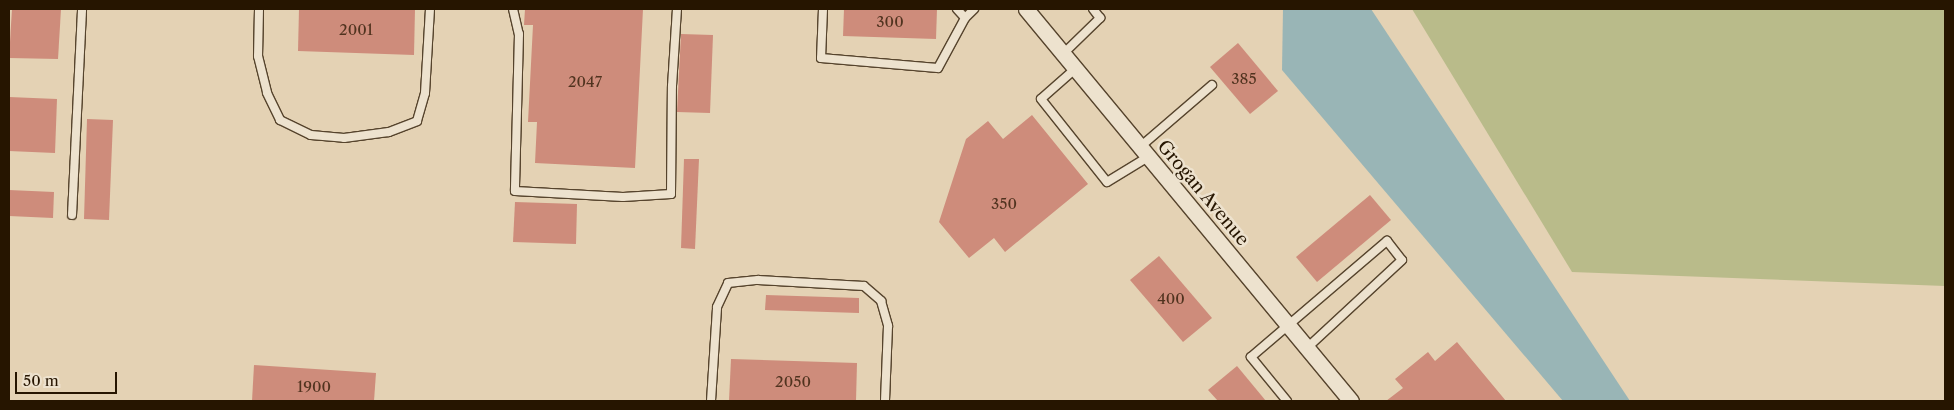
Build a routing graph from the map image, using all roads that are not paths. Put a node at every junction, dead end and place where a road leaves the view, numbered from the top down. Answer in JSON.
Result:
{"nodes":[{"id":1,"x":82,"y":9,"type":"edge"},
{"id":2,"x":259,"y":9,"type":"edge"},
{"id":3,"x":430,"y":9,"type":"edge"},
{"id":4,"x":513,"y":9,"type":"edge"},
{"id":5,"x":677,"y":9,"type":"edge"},
{"id":6,"x":823,"y":9,"type":"edge"},
{"id":7,"x":957,"y":9,"type":"edge"},
{"id":8,"x":974,"y":9,"type":"edge"},
{"id":9,"x":1026,"y":9,"type":"edge"},
{"id":10,"x":1093,"y":9,"type":"edge"},
{"id":11,"x":965,"y":18,"type":"junction"},
{"id":12,"x":1063,"y":54,"type":"junction"},
{"id":13,"x":1075,"y":69,"type":"junction"},
{"id":14,"x":1212,"y":85,"type":"dead end"},
{"id":15,"x":1144,"y":152,"type":"junction"},
{"id":16,"x":72,"y":215,"type":"dead end"},
{"id":17,"x":1286,"y":324,"type":"junction"},
{"id":18,"x":1307,"y":348,"type":"junction"},
{"id":19,"x":711,"y":401,"type":"edge"},
{"id":20,"x":885,"y":401,"type":"edge"},
{"id":21,"x":1287,"y":401,"type":"edge"},
{"id":22,"x":1351,"y":401,"type":"edge"}],
"edges":[{"from":1,"to":16,"type":"lane"},
{"from":2,"to":3,"type":"lane"},
{"from":4,"to":5,"type":"lane"},
{"from":6,"to":11,"type":"lane"},
{"from":7,"to":11,"type":"lane"},
{"from":8,"to":11,"type":"lane"},
{"from":9,"to":12,"type":"street","name":"Grogan Avenue"},
{"from":10,"to":12,"type":"lane"},
{"from":12,"to":13,"type":"street","name":"Grogan Avenue"},
{"from":13,"to":15,"type":"street","name":"Grogan Avenue"},
{"from":13,"to":15,"type":"lane"},
{"from":14,"to":15,"type":"lane"},
{"from":15,"to":17,"type":"street","name":"Grogan Avenue"},
{"from":17,"to":18,"type":"street","name":"Grogan Avenue"},
{"from":17,"to":18,"type":"lane"},
{"from":17,"to":21,"type":"lane"},
{"from":18,"to":22,"type":"street","name":"Grogan Avenue"},
{"from":19,"to":20,"type":"lane"}]}
